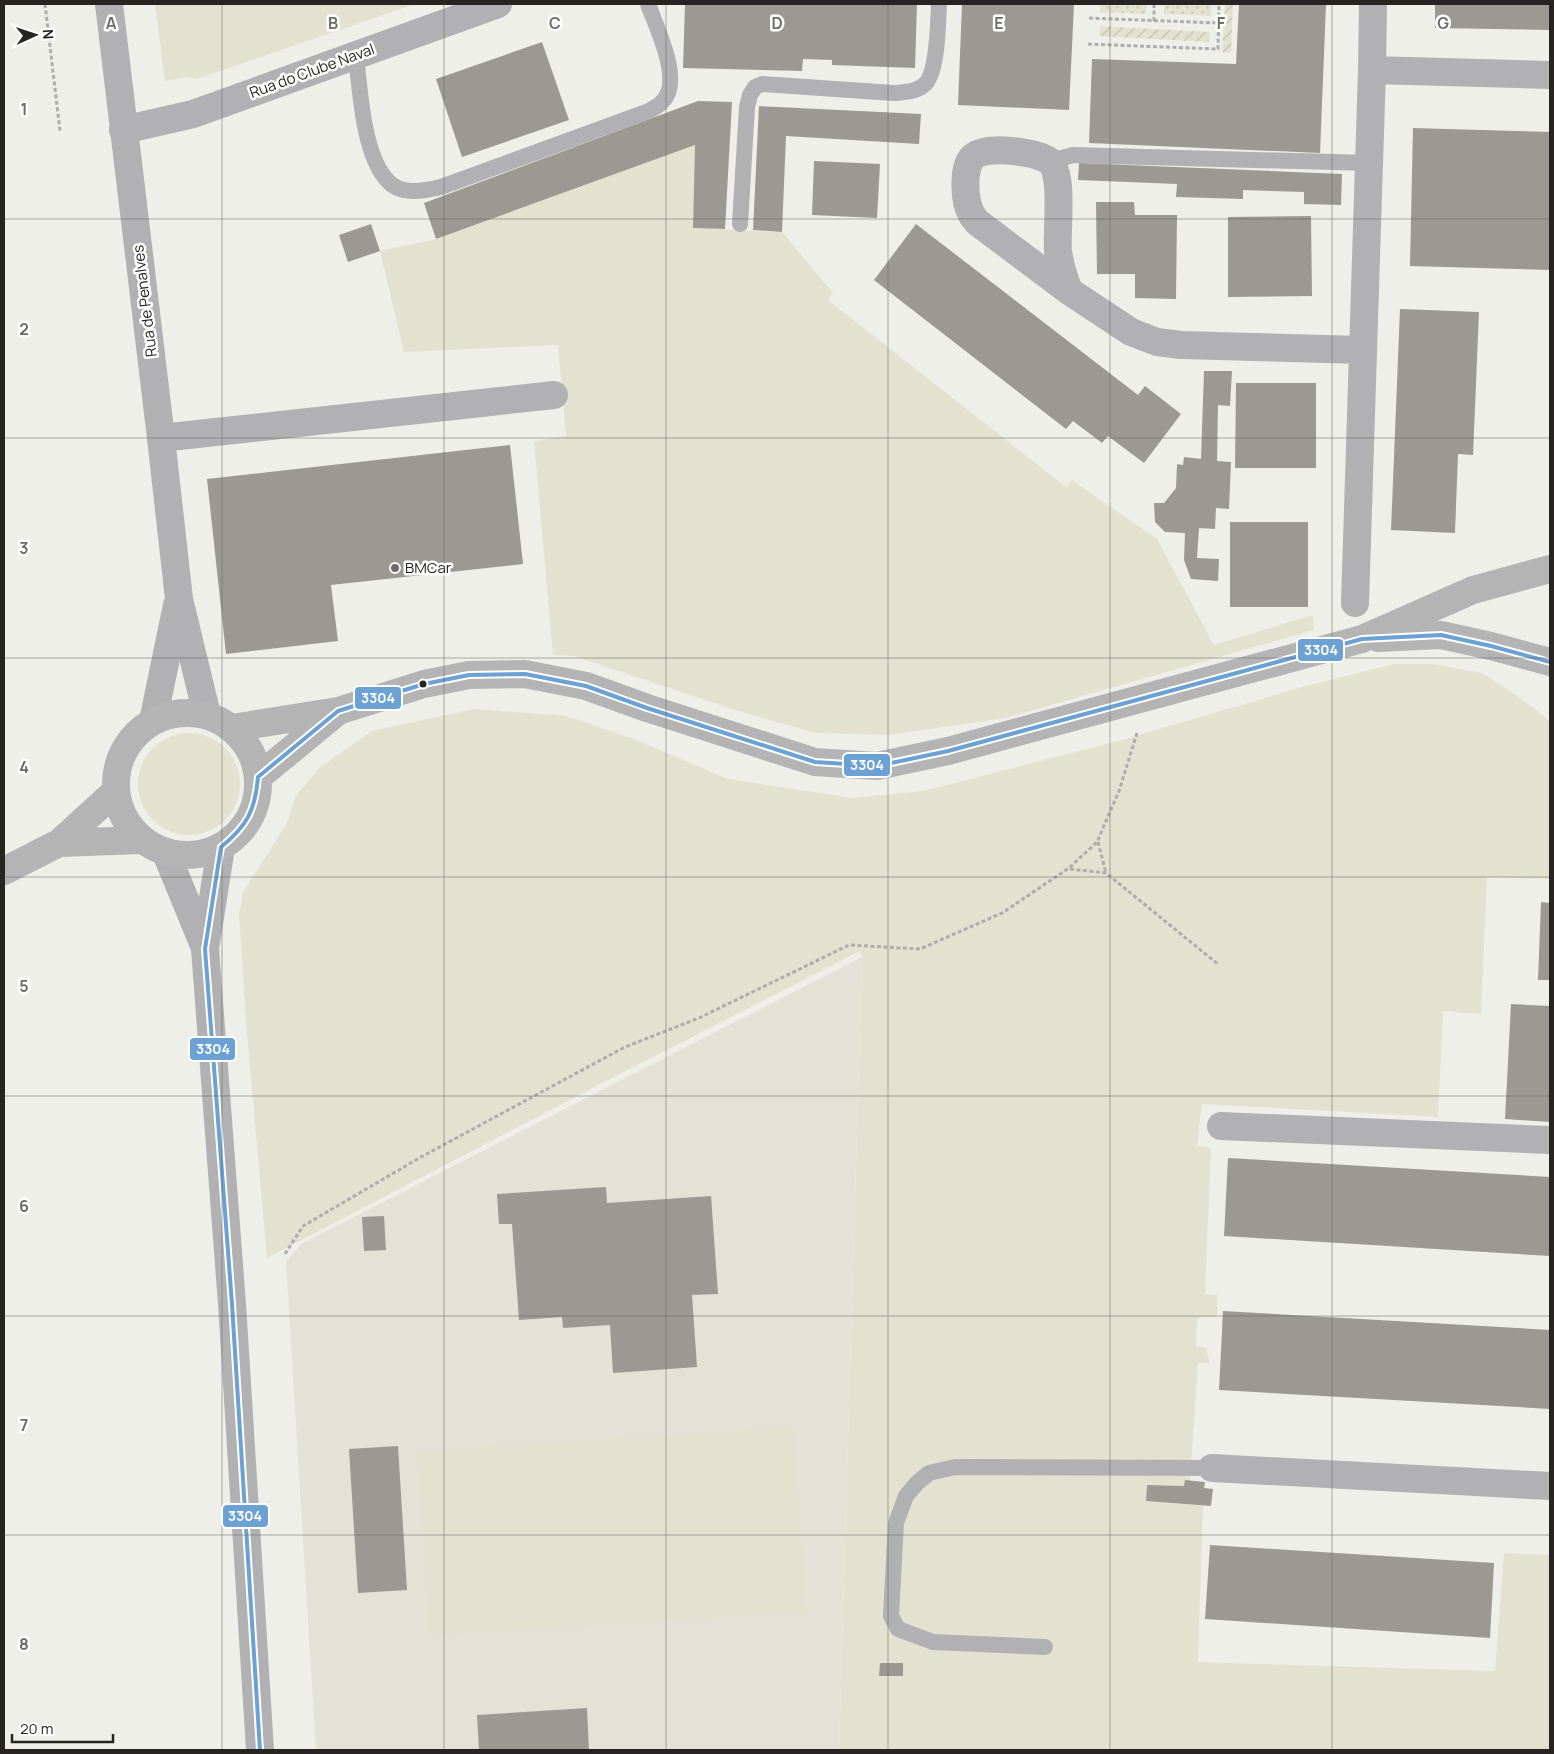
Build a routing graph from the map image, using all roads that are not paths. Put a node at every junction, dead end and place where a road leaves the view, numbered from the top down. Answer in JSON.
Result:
{"nodes":[{"id":1,"x":108,"y":4,"type":"edge"},
{"id":2,"x":498,"y":4,"type":"edge"},
{"id":3,"x":648,"y":4,"type":"edge"},
{"id":4,"x":939,"y":4,"type":"edge"},
{"id":5,"x":1373,"y":4,"type":"edge"},
{"id":6,"x":356,"y":55,"type":"junction"},
{"id":7,"x":1372,"y":70,"type":"junction"},
{"id":8,"x":1550,"y":76,"type":"edge"},
{"id":9,"x":123,"y":130,"type":"junction"},
{"id":10,"x":1051,"y":161,"type":"junction"},
{"id":11,"x":1369,"y":163,"type":"junction"},
{"id":12,"x":740,"y":224,"type":"dead end"},
{"id":13,"x":1069,"y":291,"type":"junction"},
{"id":14,"x":1362,"y":350,"type":"junction"},
{"id":15,"x":554,"y":395,"type":"dead end"},
{"id":16,"x":161,"y":438,"type":"junction"},
{"id":17,"x":1550,"y":569,"type":"edge"},
{"id":18,"x":179,"y":599,"type":"junction"},
{"id":19,"x":1355,"y":603,"type":"dead end"},
{"id":20,"x":1362,"y":639,"type":"junction"},
{"id":21,"x":1550,"y":662,"type":"edge"},
{"id":22,"x":338,"y":711,"type":"junction"},
{"id":23,"x":207,"y":715,"type":"junction"},
{"id":24,"x":153,"y":721,"type":"junction"},
{"id":25,"x":232,"y":728,"type":"junction"},
{"id":26,"x":258,"y":776,"type":"junction"},
{"id":27,"x":116,"y":791,"type":"junction"},
{"id":28,"x":141,"y":840,"type":"junction"},
{"id":29,"x":59,"y":843,"type":"junction"},
{"id":30,"x":221,"y":847,"type":"junction"},
{"id":31,"x":166,"y":853,"type":"junction"},
{"id":32,"x":4,"y":871,"type":"edge"},
{"id":33,"x":205,"y":949,"type":"junction"},
{"id":34,"x":1221,"y":1126,"type":"dead end"},
{"id":35,"x":1550,"y":1140,"type":"edge"},
{"id":36,"x":1212,"y":1468,"type":"joint"},
{"id":37,"x":1550,"y":1486,"type":"edge"},
{"id":38,"x":1044,"y":1647,"type":"dead end"},
{"id":39,"x":260,"y":1750,"type":"edge"}],
"edges":[{"from":1,"to":9,"type":"street","name":"Rua de Penalves"},
{"from":2,"to":6,"type":"street","name":"Rua do Clube Naval"},
{"from":3,"to":6,"type":"lane"},
{"from":4,"to":12,"type":"lane"},
{"from":5,"to":7,"type":"street"},
{"from":6,"to":9,"type":"street","name":"Rua do Clube Naval"},
{"from":7,"to":8,"type":"street"},
{"from":7,"to":11,"type":"street"},
{"from":9,"to":16,"type":"street","name":"Rua de Penalves"},
{"from":10,"to":11,"type":"lane"},
{"from":10,"to":13,"type":"street"},
{"from":10,"to":13,"type":"street"},
{"from":11,"to":14,"type":"street"},
{"from":13,"to":14,"type":"street"},
{"from":14,"to":19,"type":"street"},
{"from":15,"to":16,"type":"street"},
{"from":16,"to":18,"type":"street","name":"Rua de Penalves"},
{"from":17,"to":20,"type":"main road"},
{"from":18,"to":23,"type":"street"},
{"from":18,"to":24,"type":"street"},
{"from":20,"to":21,"type":"main road"},
{"from":20,"to":22,"type":"main road"},
{"from":22,"to":25,"type":"main road"},
{"from":22,"to":26,"type":"main road"},
{"from":23,"to":24,"type":"main road"},
{"from":23,"to":25,"type":"main road"},
{"from":24,"to":27,"type":"main road"},
{"from":25,"to":26,"type":"main road"},
{"from":26,"to":30,"type":"main road"},
{"from":27,"to":28,"type":"main road"},
{"from":27,"to":29,"type":"main road"},
{"from":28,"to":29,"type":"main road"},
{"from":28,"to":31,"type":"main road"},
{"from":29,"to":32,"type":"main road"},
{"from":30,"to":31,"type":"main road"},
{"from":30,"to":33,"type":"street"},
{"from":31,"to":33,"type":"street"},
{"from":33,"to":39,"type":"street"},
{"from":34,"to":35,"type":"street"},
{"from":36,"to":37,"type":"street"},
{"from":36,"to":38,"type":"lane"}]}
